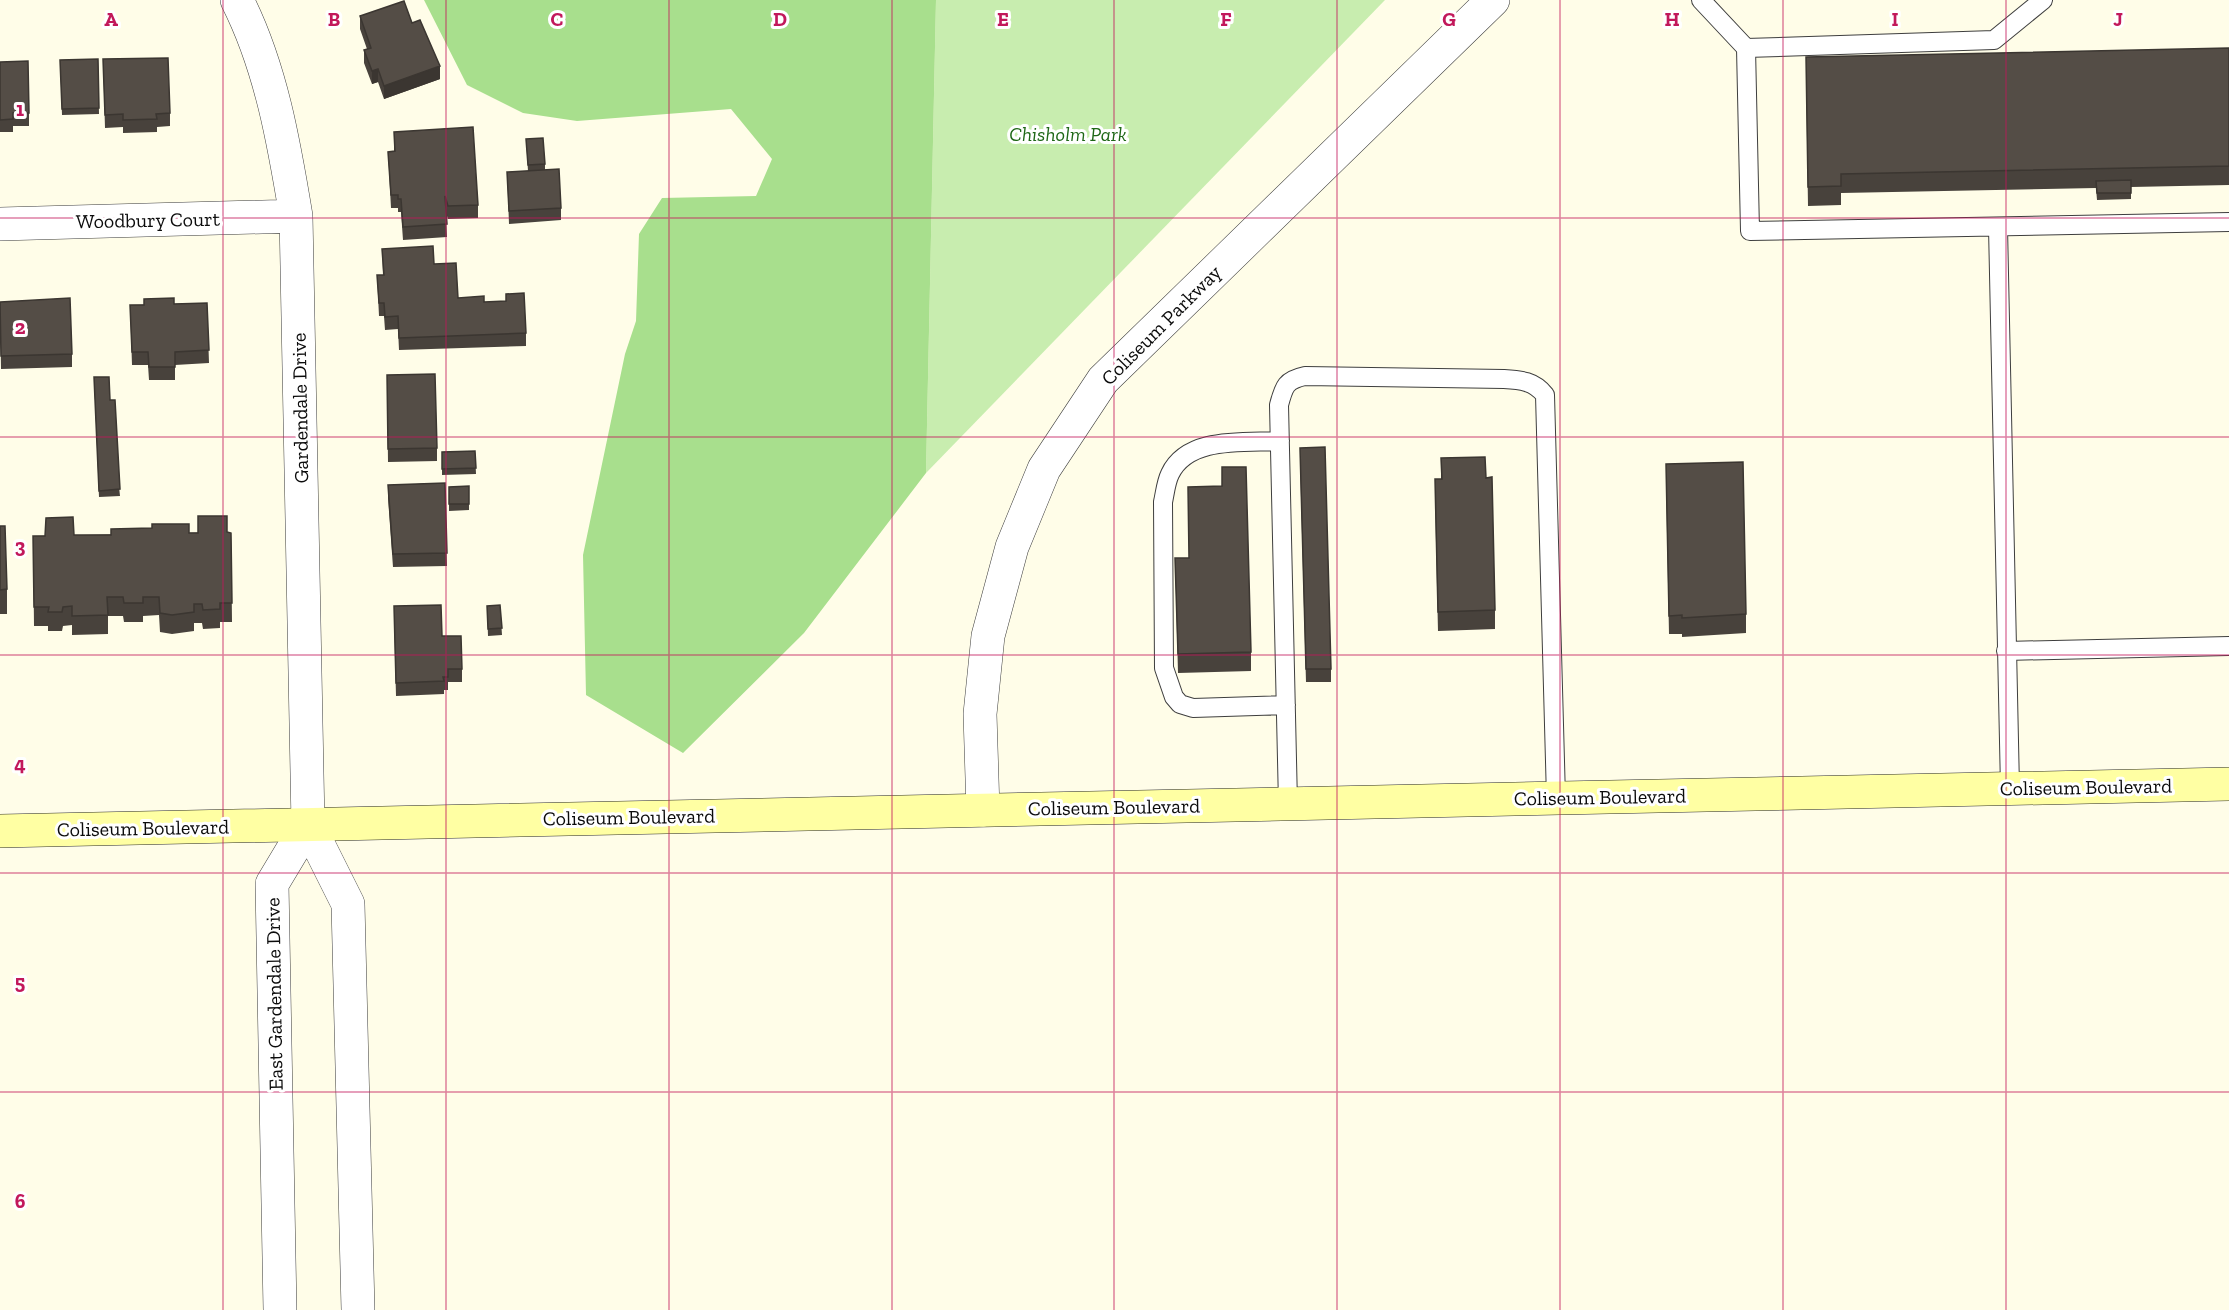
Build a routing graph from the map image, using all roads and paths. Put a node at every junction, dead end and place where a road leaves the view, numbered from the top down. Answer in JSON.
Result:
{"nodes":[{"id":1,"x":237,"y":0,"type":"edge"},
{"id":2,"x":1493,"y":0,"type":"edge"},
{"id":3,"x":1701,"y":0,"type":"edge"},
{"id":4,"x":2043,"y":0,"type":"edge"},
{"id":5,"x":1746,"y":48,"type":"junction"},
{"id":6,"x":296,"y":216,"type":"junction"},
{"id":7,"x":2229,"y":222,"type":"edge"},
{"id":8,"x":0,"y":224,"type":"edge"},
{"id":9,"x":1998,"y":227,"type":"junction"},
{"id":10,"x":1280,"y":441,"type":"junction"},
{"id":11,"x":2229,"y":646,"type":"edge"},
{"id":12,"x":2006,"y":651,"type":"junction"},
{"id":13,"x":1286,"y":705,"type":"junction"},
{"id":14,"x":2229,"y":784,"type":"edge"},
{"id":15,"x":2010,"y":788,"type":"junction"},
{"id":16,"x":1556,"y":798,"type":"junction"},
{"id":17,"x":1288,"y":804,"type":"junction"},
{"id":18,"x":983,"y":810,"type":"junction"},
{"id":19,"x":308,"y":824,"type":"junction"},
{"id":20,"x":0,"y":831,"type":"edge"},
{"id":21,"x":280,"y":1310,"type":"edge"},
{"id":22,"x":358,"y":1310,"type":"edge"}],
"edges":[{"from":1,"to":6,"type":"street","name":"Gardendale Drive"},
{"from":2,"to":18,"type":"street","name":"Coliseum Parkway"},
{"from":3,"to":5,"type":"lane"},
{"from":4,"to":5,"type":"lane"},
{"from":5,"to":9,"type":"lane"},
{"from":6,"to":8,"type":"street","name":"Woodbury Court"},
{"from":6,"to":19,"type":"street","name":"Gardendale Drive"},
{"from":7,"to":9,"type":"lane"},
{"from":9,"to":12,"type":"lane"},
{"from":10,"to":13,"type":"lane"},
{"from":10,"to":13,"type":"lane"},
{"from":10,"to":16,"type":"lane"},
{"from":11,"to":12,"type":"lane"},
{"from":12,"to":15,"type":"lane"},
{"from":13,"to":17,"type":"lane"},
{"from":14,"to":15,"type":"main road","name":"Coliseum Boulevard"},
{"from":15,"to":16,"type":"main road","name":"Coliseum Boulevard"},
{"from":16,"to":17,"type":"main road","name":"Coliseum Boulevard"},
{"from":17,"to":18,"type":"main road","name":"Coliseum Boulevard"},
{"from":18,"to":19,"type":"main road","name":"Coliseum Boulevard"},
{"from":19,"to":20,"type":"main road","name":"Coliseum Boulevard"},
{"from":19,"to":21,"type":"street","name":"East Gardendale Drive"},
{"from":19,"to":22,"type":"street"}]}
